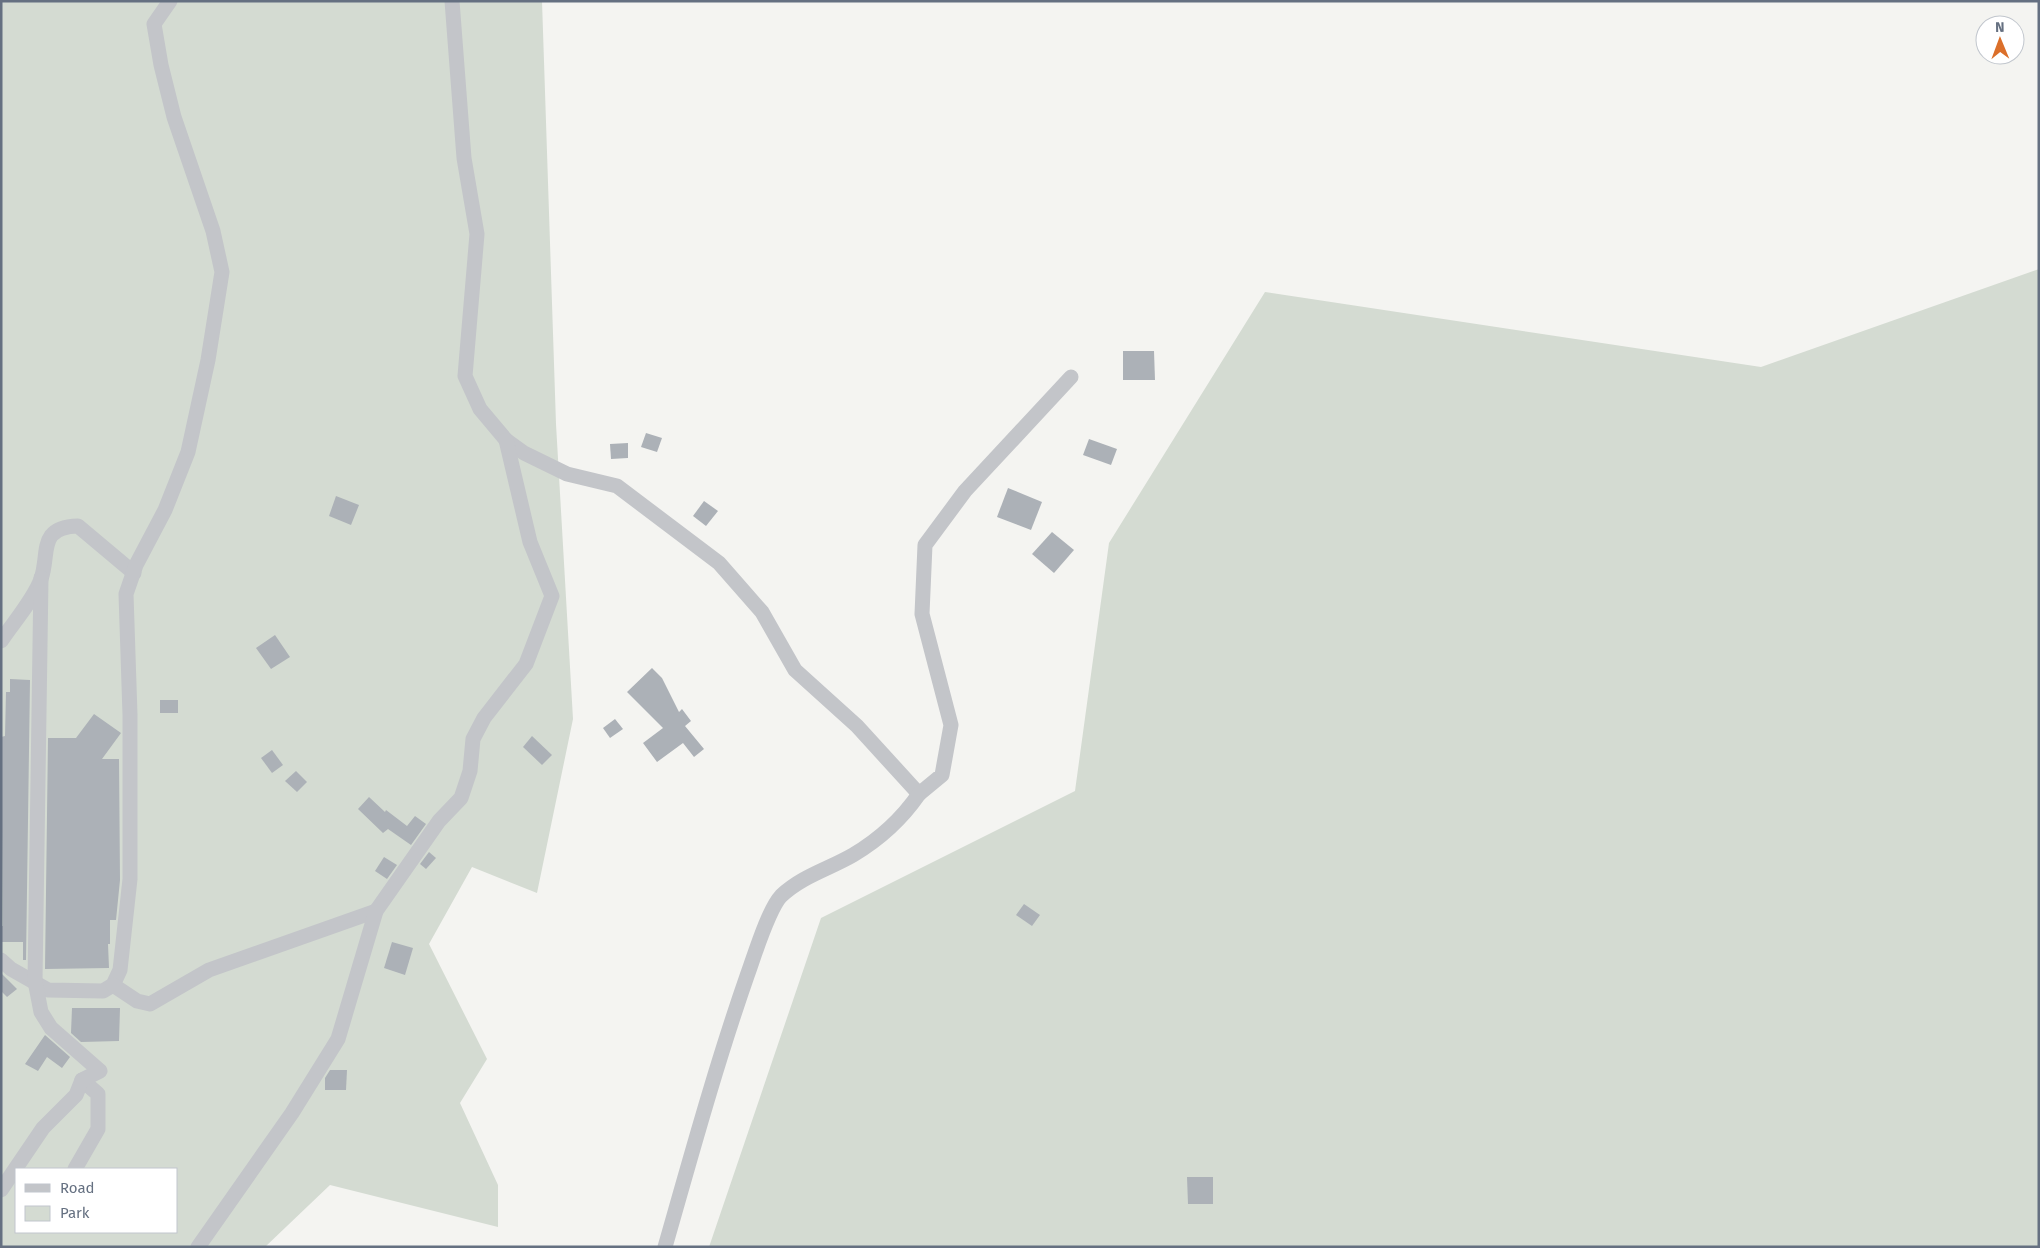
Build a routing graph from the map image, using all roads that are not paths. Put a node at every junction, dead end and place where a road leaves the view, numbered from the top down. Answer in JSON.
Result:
{"nodes":[{"id":1,"x":170,"y":1,"type":"edge"},
{"id":2,"x":452,"y":1,"type":"edge"},
{"id":3,"x":1071,"y":377,"type":"dead end"},
{"id":4,"x":506,"y":440,"type":"junction"},
{"id":5,"x":134,"y":573,"type":"junction"},
{"id":6,"x":41,"y":578,"type":"junction"},
{"id":7,"x":1,"y":641,"type":"edge"},
{"id":8,"x":919,"y":794,"type":"junction"},
{"id":9,"x":376,"y":911,"type":"junction"},
{"id":10,"x":1,"y":960,"type":"edge"},
{"id":11,"x":35,"y":981,"type":"junction"},
{"id":12,"x":113,"y":984,"type":"junction"},
{"id":13,"x":82,"y":1080,"type":"junction"},
{"id":14,"x":16,"y":1168,"type":"edge"},
{"id":15,"x":76,"y":1168,"type":"edge"},
{"id":16,"x":15,"y":1169,"type":"edge"},
{"id":17,"x":1,"y":1190,"type":"edge"},
{"id":18,"x":198,"y":1247,"type":"edge"},
{"id":19,"x":665,"y":1247,"type":"edge"}],
"edges":[{"from":1,"to":5,"type":"street"},
{"from":2,"to":4,"type":"street"},
{"from":3,"to":8,"type":"street"},
{"from":4,"to":8,"type":"street"},
{"from":4,"to":9,"type":"street"},
{"from":5,"to":6,"type":"street"},
{"from":5,"to":12,"type":"street"},
{"from":6,"to":7,"type":"street"},
{"from":6,"to":11,"type":"street"},
{"from":8,"to":19,"type":"street"},
{"from":9,"to":12,"type":"street"},
{"from":9,"to":18,"type":"street"},
{"from":10,"to":11,"type":"street"},
{"from":11,"to":12,"type":"street"},
{"from":11,"to":13,"type":"street"},
{"from":13,"to":14,"type":"street"},
{"from":13,"to":15,"type":"street"},
{"from":16,"to":17,"type":"street"}]}
